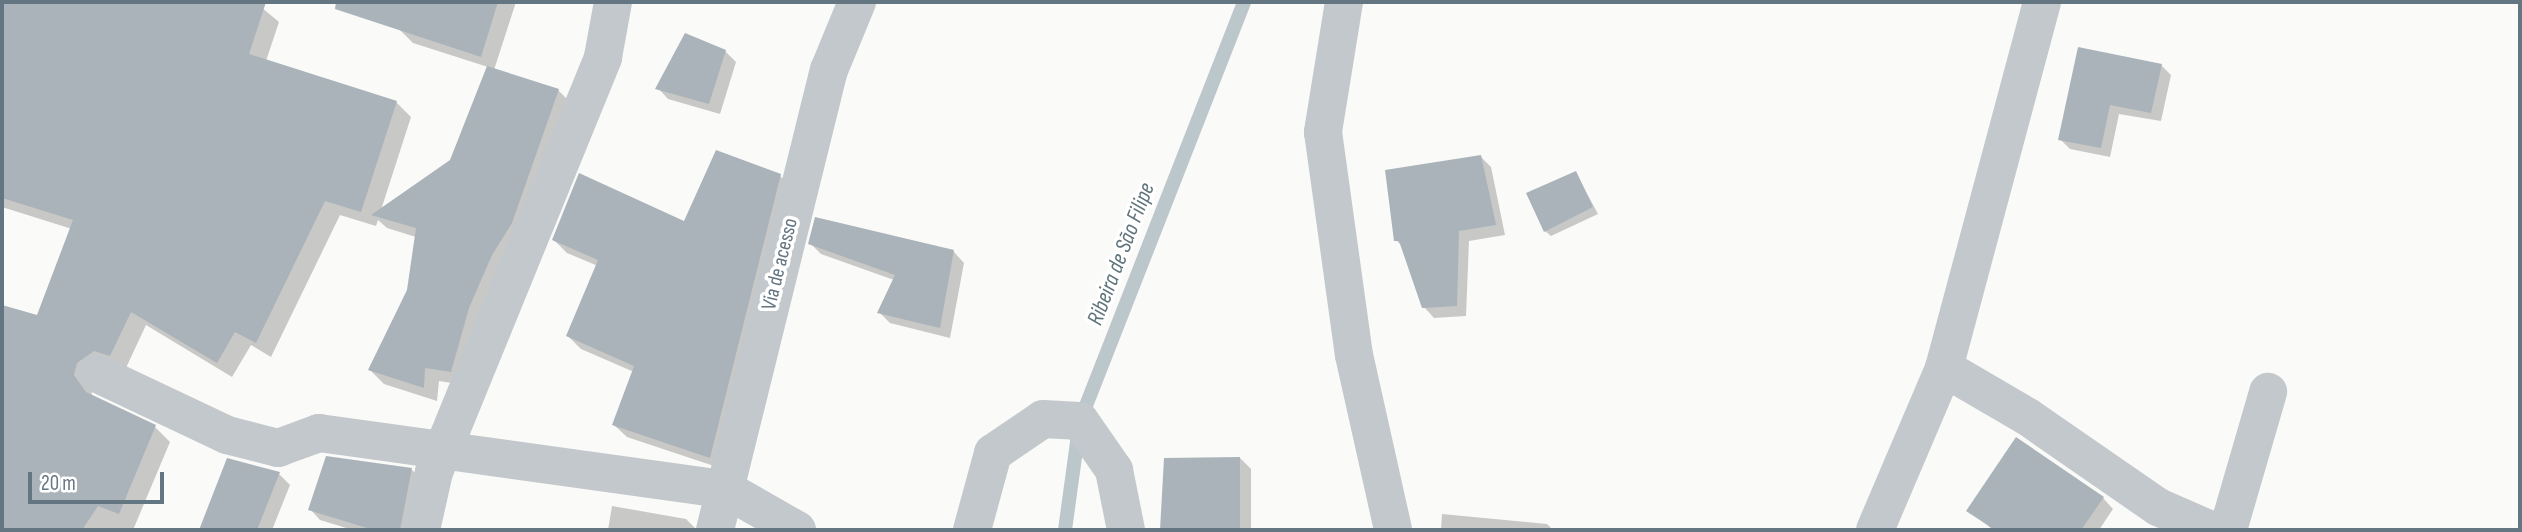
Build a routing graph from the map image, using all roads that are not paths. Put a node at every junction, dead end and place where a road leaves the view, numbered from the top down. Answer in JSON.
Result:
{"nodes":[{"id":1,"x":612,"y":2,"type":"edge"},
{"id":2,"x":857,"y":2,"type":"edge"},
{"id":3,"x":1344,"y":2,"type":"edge"},
{"id":4,"x":2042,"y":2,"type":"edge"},
{"id":5,"x":1944,"y":368,"type":"junction"},
{"id":6,"x":96,"y":373,"type":"dead end"},
{"id":7,"x":2268,"y":392,"type":"dead end"},
{"id":8,"x":444,"y":448,"type":"junction"},
{"id":9,"x":725,"y":489,"type":"junction"},
{"id":10,"x":421,"y":530,"type":"edge"},
{"id":11,"x":715,"y":530,"type":"edge"},
{"id":12,"x":797,"y":530,"type":"edge"},
{"id":13,"x":972,"y":530,"type":"edge"},
{"id":14,"x":1126,"y":530,"type":"edge"},
{"id":15,"x":1393,"y":530,"type":"edge"},
{"id":16,"x":1875,"y":530,"type":"edge"},
{"id":17,"x":2211,"y":530,"type":"edge"},
{"id":18,"x":2228,"y":530,"type":"edge"}],
"edges":[{"from":1,"to":8,"type":"street"},
{"from":2,"to":9,"type":"street","name":"Via de acesso"},
{"from":3,"to":15,"type":"street"},
{"from":4,"to":5,"type":"street"},
{"from":5,"to":16,"type":"street"},
{"from":5,"to":17,"type":"street"},
{"from":6,"to":8,"type":"street"},
{"from":7,"to":18,"type":"street"},
{"from":8,"to":9,"type":"street"},
{"from":8,"to":10,"type":"street"},
{"from":9,"to":11,"type":"street","name":"Via de acesso"},
{"from":9,"to":12,"type":"street"},
{"from":13,"to":14,"type":"street"}]}
